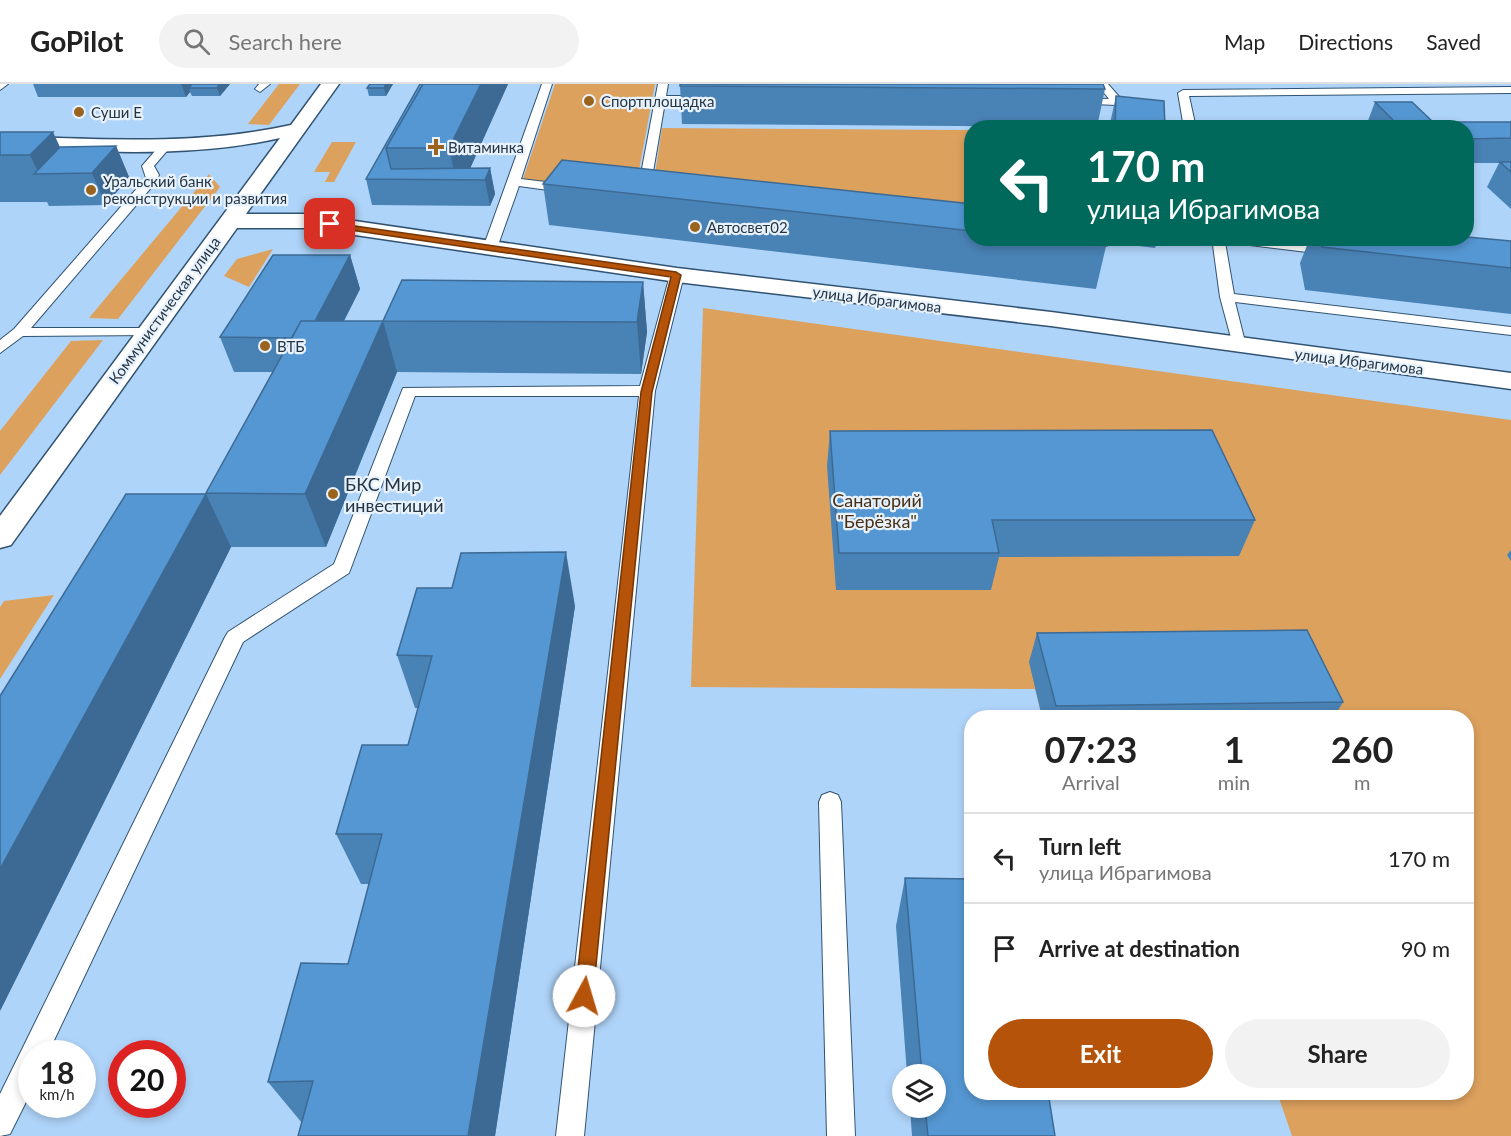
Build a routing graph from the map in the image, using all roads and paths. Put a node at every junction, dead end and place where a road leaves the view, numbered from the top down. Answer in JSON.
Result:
{"nodes":[{"id":1,"x":330,"y":84,"type":"edge"},
{"id":2,"x":547,"y":84,"type":"edge"},
{"id":3,"x":663,"y":84,"type":"edge"},
{"id":4,"x":1102,"y":84,"type":"edge"},
{"id":5,"x":1511,"y":90,"type":"edge"},
{"id":6,"x":661,"y":99,"type":"junction"},
{"id":7,"x":720,"y":99,"type":"dead end"},
{"id":8,"x":1059,"y":101,"type":"dead end"},
{"id":9,"x":1118,"y":102,"type":"junction"},
{"id":10,"x":1157,"y":120,"type":"edge"},
{"id":11,"x":1188,"y":120,"type":"edge"},
{"id":12,"x":297,"y":129,"type":"junction"},
{"id":13,"x":0,"y":142,"type":"edge"},
{"id":14,"x":166,"y":145,"type":"junction"},
{"id":15,"x":221,"y":145,"type":"junction"},
{"id":16,"x":513,"y":182,"type":"junction"},
{"id":17,"x":274,"y":190,"type":"junction"},
{"id":18,"x":584,"y":190,"type":"edge"},
{"id":19,"x":642,"y":197,"type":"edge"},
{"id":20,"x":228,"y":221,"type":"junction"},
{"id":21,"x":307,"y":221,"type":"junction"},
{"id":22,"x":1219,"y":246,"type":"edge"},
{"id":23,"x":1294,"y":246,"type":"edge"},
{"id":24,"x":490,"y":248,"type":"junction"},
{"id":25,"x":1345,"y":252,"type":"edge"},
{"id":26,"x":676,"y":275,"type":"junction"},
{"id":27,"x":1227,"y":297,"type":"junction"},
{"id":28,"x":1511,"y":331,"type":"edge"},
{"id":29,"x":19,"y":332,"type":"junction"},
{"id":30,"x":147,"y":332,"type":"junction"},
{"id":31,"x":1239,"y":345,"type":"junction"},
{"id":32,"x":0,"y":348,"type":"edge"},
{"id":33,"x":1511,"y":381,"type":"edge"},
{"id":34,"x":646,"y":392,"type":"junction"},
{"id":35,"x":0,"y":538,"type":"edge"},
{"id":36,"x":830,"y":802,"type":"dead end"},
{"id":37,"x":40,"y":1040,"type":"edge"},
{"id":38,"x":18,"y":1087,"type":"edge"},
{"id":39,"x":0,"y":1124,"type":"edge"},
{"id":40,"x":570,"y":1136,"type":"edge"},
{"id":41,"x":841,"y":1136,"type":"edge"}],
"edges":[{"from":1,"to":12,"type":"main road","name":"Коммунистическая улица"},
{"from":2,"to":16,"type":"lane"},
{"from":3,"to":6,"type":"lane"},
{"from":4,"to":9,"type":"lane"},
{"from":5,"to":11,"type":"lane"},
{"from":6,"to":7,"type":"lane"},
{"from":6,"to":19,"type":"lane"},
{"from":8,"to":9,"type":"lane"},
{"from":9,"to":10,"type":"lane"},
{"from":12,"to":15,"type":"main road"},
{"from":12,"to":17,"type":"main road","name":"Коммунистическая улица"},
{"from":13,"to":14,"type":"main road"},
{"from":14,"to":15,"type":"main road"},
{"from":14,"to":29,"type":"lane"},
{"from":15,"to":17,"type":"main road"},
{"from":16,"to":18,"type":"lane"},
{"from":16,"to":24,"type":"lane"},
{"from":17,"to":20,"type":"main road","name":"Коммунистическая улица"},
{"from":17,"to":21,"type":"main road"},
{"from":20,"to":21,"type":"main road","name":"улица Ибрагимова"},
{"from":20,"to":30,"type":"main road","name":"Коммунистическая улица"},
{"from":21,"to":24,"type":"main road","name":"улица Ибрагимова"},
{"from":22,"to":27,"type":"lane"},
{"from":23,"to":25,"type":"lane"},
{"from":24,"to":26,"type":"main road","name":"улица Ибрагимова"},
{"from":26,"to":31,"type":"main road","name":"улица Ибрагимова"},
{"from":26,"to":34,"type":"lane"},
{"from":27,"to":28,"type":"lane"},
{"from":27,"to":31,"type":"lane"},
{"from":29,"to":30,"type":"lane"},
{"from":29,"to":32,"type":"lane"},
{"from":30,"to":35,"type":"main road","name":"Коммунистическая улица"},
{"from":31,"to":33,"type":"main road","name":"улица Ибрагимова"},
{"from":34,"to":37,"type":"lane"},
{"from":34,"to":40,"type":"lane"},
{"from":36,"to":41,"type":"lane"},
{"from":38,"to":39,"type":"lane"}]}
